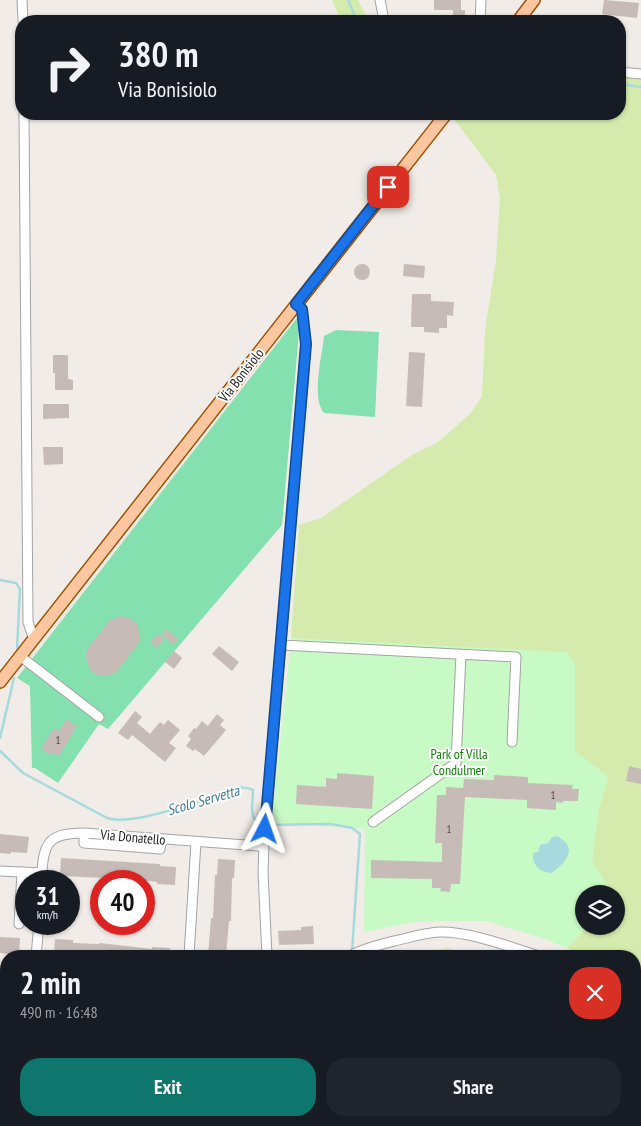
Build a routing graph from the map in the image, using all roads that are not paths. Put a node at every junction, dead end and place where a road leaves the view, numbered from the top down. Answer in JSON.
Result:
{"nodes":[{"id":1,"x":22,"y":0,"type":"edge"},
{"id":2,"x":380,"y":0,"type":"edge"},
{"id":3,"x":481,"y":0,"type":"edge"},
{"id":4,"x":534,"y":0,"type":"edge"},
{"id":5,"x":23,"y":15,"type":"edge"},
{"id":6,"x":383,"y":15,"type":"edge"},
{"id":7,"x":480,"y":15,"type":"edge"},
{"id":8,"x":523,"y":15,"type":"edge"},
{"id":9,"x":626,"y":73,"type":"edge"},
{"id":10,"x":641,"y":74,"type":"edge"},
{"id":11,"x":24,"y":120,"type":"edge"},
{"id":12,"x":441,"y":120,"type":"edge"},
{"id":13,"x":296,"y":304,"type":"junction"},
{"id":14,"x":36,"y":637,"type":"junction"},
{"id":15,"x":281,"y":645,"type":"junction"},
{"id":16,"x":461,"y":654,"type":"junction"},
{"id":17,"x":20,"y":656,"type":"junction"},
{"id":18,"x":0,"y":682,"type":"edge"},
{"id":19,"x":99,"y":717,"type":"dead end"},
{"id":20,"x":512,"y":742,"type":"dead end"},
{"id":21,"x":373,"y":822,"type":"dead end"},
{"id":22,"x":196,"y":842,"type":"junction"},
{"id":23,"x":262,"y":846,"type":"junction"},
{"id":24,"x":42,"y":870,"type":"edge"},
{"id":25,"x":0,"y":871,"type":"edge"},
{"id":26,"x":15,"y":872,"type":"edge"},
{"id":27,"x":37,"y":935,"type":"edge"},
{"id":28,"x":36,"y":950,"type":"edge"},
{"id":29,"x":189,"y":950,"type":"edge"},
{"id":30,"x":267,"y":950,"type":"edge"},
{"id":31,"x":363,"y":950,"type":"edge"},
{"id":32,"x":520,"y":950,"type":"edge"}],
"edges":[{"from":1,"to":5,"type":"street"},
{"from":2,"to":6,"type":"street"},
{"from":3,"to":7,"type":"street"},
{"from":4,"to":8,"type":"main road"},
{"from":9,"to":10,"type":"street"},
{"from":11,"to":14,"type":"street"},
{"from":12,"to":13,"type":"main road","name":"Via Bonisiolo"},
{"from":13,"to":14,"type":"main road","name":"Via Bonisiolo"},
{"from":13,"to":15,"type":"street"},
{"from":14,"to":17,"type":"main road","name":"Via Bonisiolo"},
{"from":15,"to":16,"type":"street"},
{"from":15,"to":23,"type":"street"},
{"from":16,"to":20,"type":"street"},
{"from":16,"to":21,"type":"street"},
{"from":17,"to":18,"type":"main road","name":"Via Bonisiolo"},
{"from":17,"to":19,"type":"street"},
{"from":22,"to":23,"type":"street","name":"Via Donatello"},
{"from":22,"to":24,"type":"street","name":"Via Donatello"},
{"from":22,"to":29,"type":"street"},
{"from":23,"to":30,"type":"street"},
{"from":25,"to":26,"type":"street"},
{"from":27,"to":28,"type":"street"},
{"from":31,"to":32,"type":"street"}]}
